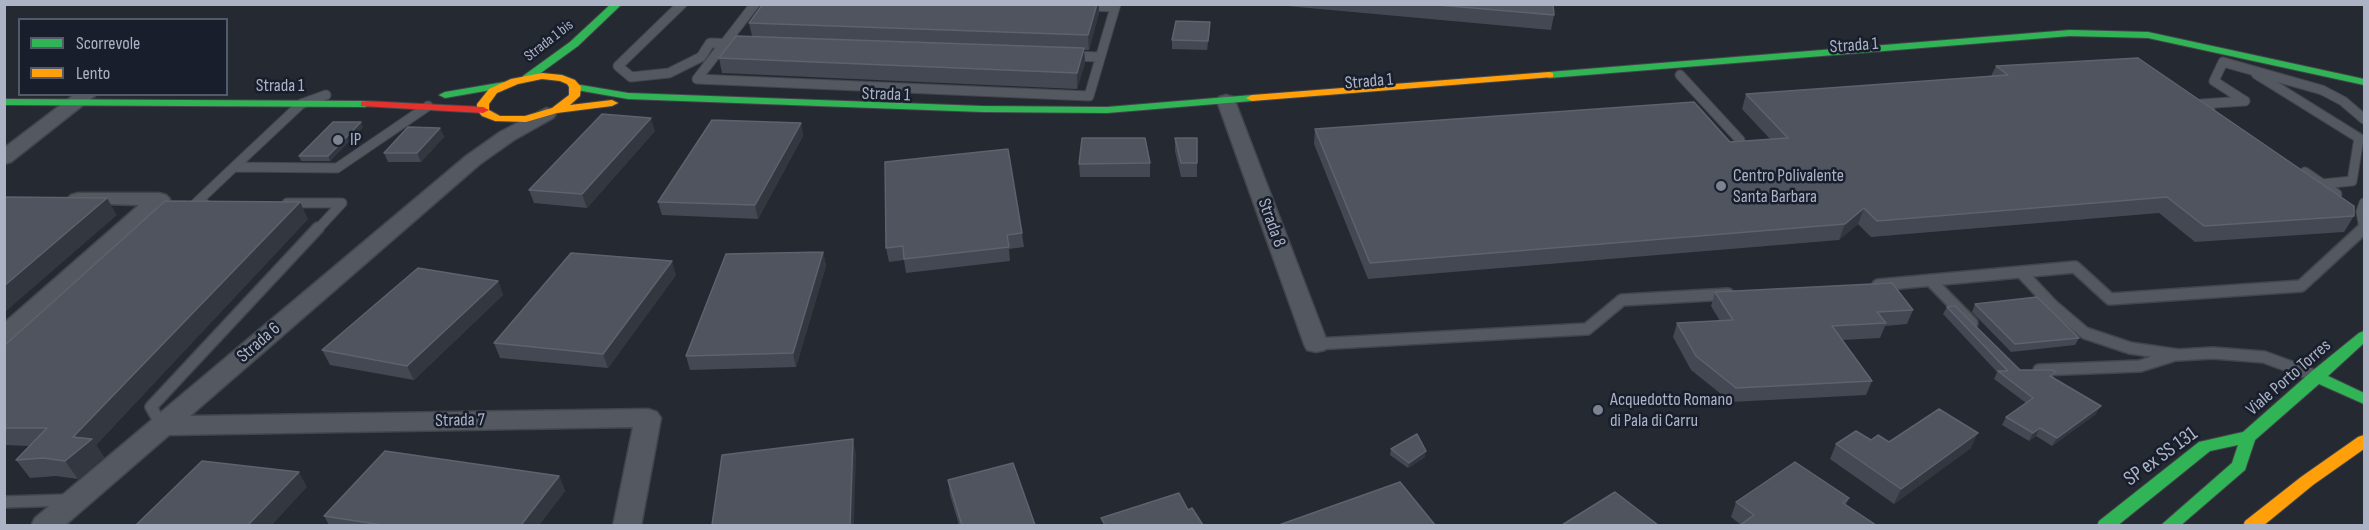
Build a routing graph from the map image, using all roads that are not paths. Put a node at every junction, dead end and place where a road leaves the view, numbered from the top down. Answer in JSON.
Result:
{"nodes":[{"id":1,"x":617,"y":4,"type":"edge"},
{"id":2,"x":682,"y":4,"type":"edge"},
{"id":3,"x":755,"y":4,"type":"edge"},
{"id":4,"x":1072,"y":6,"type":"edge"},
{"id":5,"x":1115,"y":6,"type":"edge"},
{"id":6,"x":615,"y":25,"type":"dead end"},
{"id":7,"x":2184,"y":43,"type":"junction"},
{"id":8,"x":724,"y":44,"type":"junction"},
{"id":9,"x":593,"y":45,"type":"dead end"},
{"id":10,"x":748,"y":45,"type":"edge"},
{"id":11,"x":1977,"y":55,"type":"dead end"},
{"id":12,"x":1065,"y":56,"type":"edge"},
{"id":13,"x":1100,"y":57,"type":"junction"},
{"id":14,"x":1875,"y":63,"type":"dead end"},
{"id":15,"x":575,"y":67,"type":"dead end"},
{"id":16,"x":2246,"y":68,"type":"junction"},
{"id":17,"x":2317,"y":73,"type":"junction"},
{"id":18,"x":1680,"y":75,"type":"junction"},
{"id":19,"x":527,"y":78,"type":"junction"},
{"id":20,"x":2364,"y":82,"type":"edge"},
{"id":21,"x":573,"y":84,"type":"junction"},
{"id":22,"x":504,"y":85,"type":"junction"},
{"id":23,"x":2364,"y":90,"type":"edge"},
{"id":24,"x":228,"y":94,"type":"edge"},
{"id":25,"x":326,"y":95,"type":"junction"},
{"id":26,"x":83,"y":98,"type":"edge"},
{"id":27,"x":4,"y":102,"type":"edge"},
{"id":28,"x":301,"y":104,"type":"junction"},
{"id":29,"x":429,"y":105,"type":"junction"},
{"id":30,"x":1228,"y":106,"type":"junction"},
{"id":31,"x":551,"y":112,"type":"junction"},
{"id":32,"x":488,"y":113,"type":"junction"},
{"id":33,"x":2220,"y":116,"type":"edge"},
{"id":34,"x":2364,"y":119,"type":"edge"},
{"id":35,"x":1740,"y":140,"type":"edge"},
{"id":36,"x":4,"y":158,"type":"edge"},
{"id":37,"x":473,"y":160,"type":"junction"},
{"id":38,"x":2294,"y":165,"type":"edge"},
{"id":39,"x":234,"y":167,"type":"junction"},
{"id":40,"x":2322,"y":184,"type":"junction"},
{"id":41,"x":52,"y":200,"type":"edge"},
{"id":42,"x":274,"y":203,"type":"edge"},
{"id":43,"x":218,"y":204,"type":"edge"},
{"id":44,"x":2356,"y":205,"type":"edge"},
{"id":45,"x":2021,"y":272,"type":"junction"},
{"id":46,"x":1930,"y":280,"type":"junction"},
{"id":47,"x":1870,"y":285,"type":"edge"},
{"id":48,"x":1740,"y":293,"type":"edge"},
{"id":49,"x":1979,"y":330,"type":"edge"},
{"id":50,"x":4,"y":336,"type":"edge"},
{"id":51,"x":2364,"y":336,"type":"edge"},
{"id":52,"x":1316,"y":344,"type":"joint"},
{"id":53,"x":2178,"y":355,"type":"junction"},
{"id":54,"x":2030,"y":371,"type":"edge"},
{"id":55,"x":2316,"y":376,"type":"junction"},
{"id":56,"x":2364,"y":399,"type":"edge"},
{"id":57,"x":162,"y":426,"type":"junction"},
{"id":58,"x":2248,"y":437,"type":"junction"},
{"id":59,"x":2364,"y":441,"type":"edge"},
{"id":60,"x":75,"y":500,"type":"junction"},
{"id":61,"x":4,"y":502,"type":"edge"},
{"id":62,"x":45,"y":525,"type":"edge"},
{"id":63,"x":627,"y":525,"type":"edge"},
{"id":64,"x":2105,"y":525,"type":"edge"},
{"id":65,"x":2168,"y":525,"type":"edge"},
{"id":66,"x":2251,"y":525,"type":"edge"}],
"edges":[{"from":1,"to":19,"type":"street","name":"Strada 1 bis"},
{"from":2,"to":8,"type":"lane"},
{"from":3,"to":8,"type":"lane"},
{"from":4,"to":5,"type":"lane"},
{"from":5,"to":13,"type":"lane"},
{"from":6,"to":9,"type":"street","name":"Strada 1 bis"},
{"from":7,"to":11,"type":"street","name":"Strada 1"},
{"from":7,"to":17,"type":"street","name":"Strada 1"},
{"from":7,"to":30,"type":"street","name":"Strada 1"},
{"from":8,"to":10,"type":"lane"},
{"from":8,"to":13,"type":"lane"},
{"from":12,"to":13,"type":"lane"},
{"from":14,"to":18,"type":"street","name":"Strada 1"},
{"from":15,"to":21,"type":"street"},
{"from":16,"to":33,"type":"lane"},
{"from":16,"to":34,"type":"lane"},
{"from":16,"to":40,"type":"lane"},
{"from":17,"to":20,"type":"street","name":"Strada 1"},
{"from":17,"to":23,"type":"street","name":"Strada 1"},
{"from":18,"to":30,"type":"street","name":"Strada 1"},
{"from":18,"to":35,"type":"lane"},
{"from":19,"to":21,"type":"street","name":"Strada 1"},
{"from":19,"to":22,"type":"street","name":"Strada 1"},
{"from":21,"to":30,"type":"street","name":"Strada 1"},
{"from":21,"to":31,"type":"street"},
{"from":22,"to":25,"type":"street","name":"Strada 1"},
{"from":22,"to":32,"type":"street"},
{"from":24,"to":25,"type":"street","name":"Strada 1"},
{"from":25,"to":28,"type":"lane"},
{"from":26,"to":27,"type":"street","name":"Strada 1"},
{"from":26,"to":28,"type":"street","name":"Strada 1"},
{"from":26,"to":36,"type":"street"},
{"from":28,"to":29,"type":"street","name":"Strada 1"},
{"from":28,"to":39,"type":"lane"},
{"from":29,"to":32,"type":"street","name":"Strada 1"},
{"from":29,"to":39,"type":"lane"},
{"from":30,"to":31,"type":"street","name":"Strada 1"},
{"from":30,"to":52,"type":"street","name":"Strada 8"},
{"from":31,"to":32,"type":"street","name":"Strada 1"},
{"from":31,"to":37,"type":"street","name":"Strada 6"},
{"from":32,"to":37,"type":"street","name":"Strada 6"},
{"from":37,"to":57,"type":"street","name":"Strada 6"},
{"from":38,"to":40,"type":"lane"},
{"from":39,"to":43,"type":"lane"},
{"from":40,"to":44,"type":"lane"},
{"from":41,"to":50,"type":"street"},
{"from":42,"to":57,"type":"lane"},
{"from":44,"to":45,"type":"lane"},
{"from":45,"to":46,"type":"lane"},
{"from":45,"to":53,"type":"lane"},
{"from":46,"to":47,"type":"lane"},
{"from":46,"to":49,"type":"lane"},
{"from":48,"to":52,"type":"lane"},
{"from":51,"to":55,"type":"street","name":"Viale Porto Torres"},
{"from":53,"to":54,"type":"lane"},
{"from":53,"to":55,"type":"lane"},
{"from":55,"to":56,"type":"street"},
{"from":55,"to":58,"type":"street","name":"Viale Porto Torres"},
{"from":57,"to":60,"type":"street","name":"Strada 6"},
{"from":57,"to":63,"type":"street","name":"Strada 7"},
{"from":58,"to":64,"type":"street","name":"SP ex SS 131"},
{"from":58,"to":65,"type":"street","name":"Viale Porto Torres"},
{"from":59,"to":66,"type":"street"},
{"from":60,"to":61,"type":"lane"},
{"from":60,"to":62,"type":"street","name":"Strada 6"}]}
